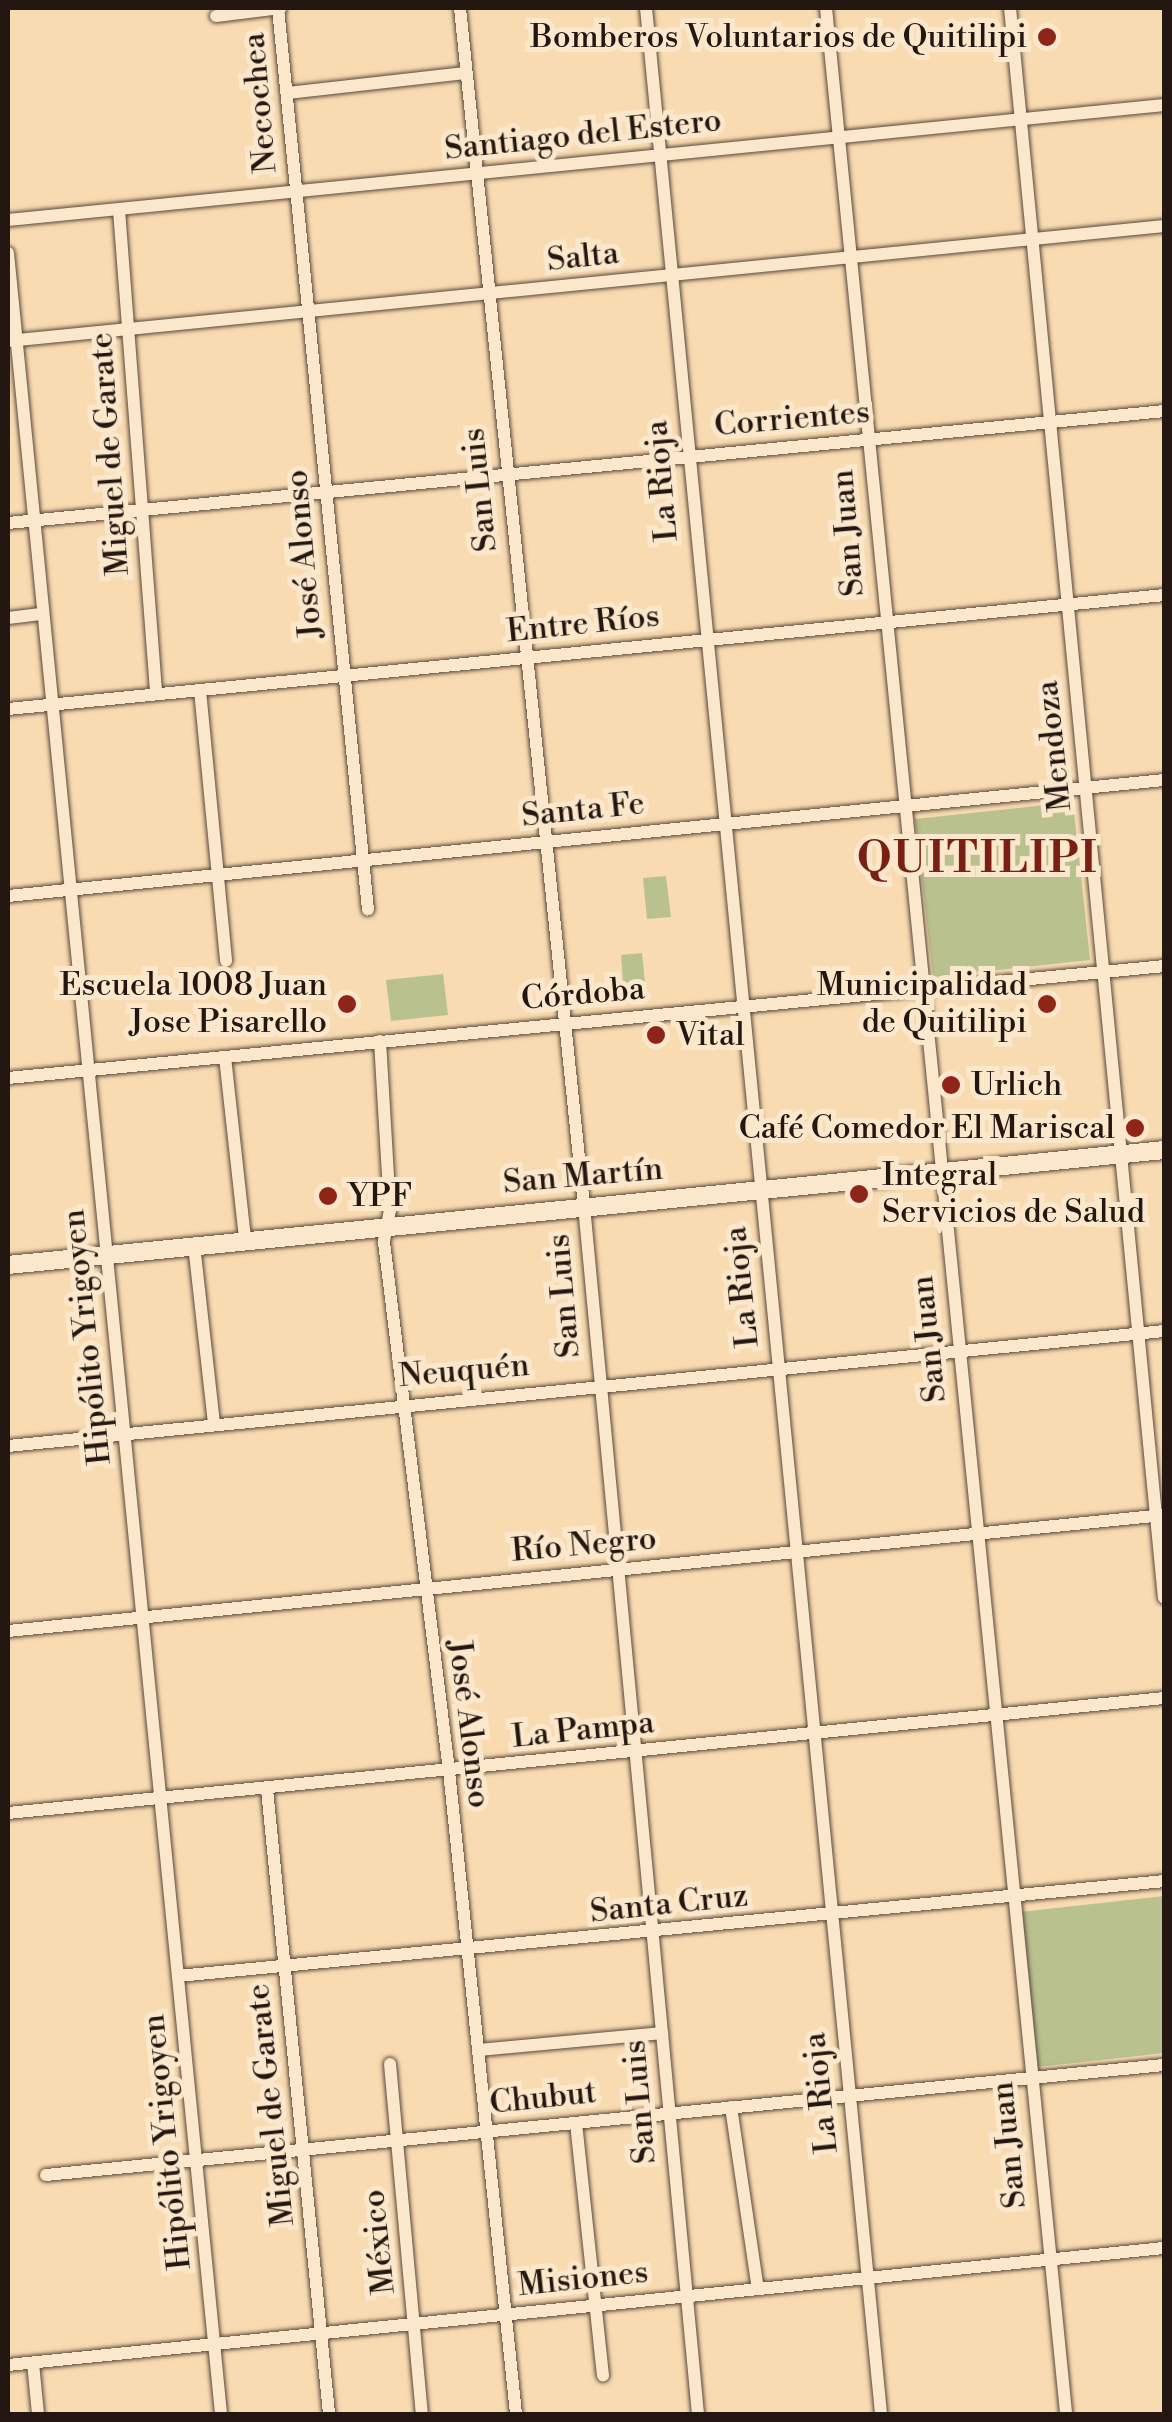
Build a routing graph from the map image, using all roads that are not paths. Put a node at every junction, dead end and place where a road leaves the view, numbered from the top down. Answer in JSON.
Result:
{"nodes":[{"id":1,"x":279,"y":8,"type":"edge"},
{"id":2,"x":460,"y":8,"type":"edge"},
{"id":3,"x":646,"y":8,"type":"edge"},
{"id":4,"x":826,"y":8,"type":"edge"},
{"id":5,"x":1010,"y":8,"type":"edge"},
{"id":6,"x":216,"y":16,"type":"dead end"},
{"id":7,"x":466,"y":72,"type":"junction"},
{"id":8,"x":286,"y":94,"type":"junction"},
{"id":9,"x":1164,"y":105,"type":"edge"},
{"id":10,"x":1018,"y":120,"type":"junction"},
{"id":11,"x":838,"y":138,"type":"junction"},
{"id":12,"x":660,"y":155,"type":"junction"},
{"id":13,"x":477,"y":173,"type":"junction"},
{"id":14,"x":296,"y":194,"type":"junction"},
{"id":15,"x":119,"y":210,"type":"junction"},
{"id":16,"x":8,"y":220,"type":"edge"},
{"id":17,"x":1164,"y":226,"type":"edge"},
{"id":18,"x":1030,"y":240,"type":"junction"},
{"id":19,"x":8,"y":253,"type":"edge"},
{"id":20,"x":853,"y":258,"type":"junction"},
{"id":21,"x":672,"y":275,"type":"junction"},
{"id":22,"x":488,"y":294,"type":"junction"},
{"id":23,"x":308,"y":312,"type":"junction"},
{"id":24,"x":128,"y":328,"type":"junction"},
{"id":25,"x":12,"y":340,"type":"edge"},
{"id":26,"x":1164,"y":412,"type":"edge"},
{"id":27,"x":1048,"y":422,"type":"junction"},
{"id":28,"x":868,"y":440,"type":"junction"},
{"id":29,"x":686,"y":456,"type":"junction"},
{"id":30,"x":506,"y":476,"type":"junction"},
{"id":31,"x":326,"y":495,"type":"junction"},
{"id":32,"x":143,"y":512,"type":"junction"},
{"id":33,"x":34,"y":520,"type":"junction"},
{"id":34,"x":8,"y":523,"type":"edge"},
{"id":35,"x":1164,"y":595,"type":"edge"},
{"id":36,"x":1067,"y":604,"type":"junction"},
{"id":37,"x":43,"y":614,"type":"junction"},
{"id":38,"x":8,"y":618,"type":"edge"},
{"id":39,"x":883,"y":622,"type":"junction"},
{"id":40,"x":706,"y":638,"type":"junction"},
{"id":41,"x":525,"y":658,"type":"junction"},
{"id":42,"x":343,"y":676,"type":"junction"},
{"id":43,"x":200,"y":690,"type":"junction"},
{"id":44,"x":156,"y":693,"type":"junction"},
{"id":45,"x":54,"y":705,"type":"junction"},
{"id":46,"x":8,"y":709,"type":"edge"},
{"id":47,"x":1164,"y":780,"type":"edge"},
{"id":48,"x":1086,"y":788,"type":"junction"},
{"id":49,"x":902,"y":807,"type":"junction"},
{"id":50,"x":725,"y":824,"type":"junction"},
{"id":51,"x":544,"y":842,"type":"junction"},
{"id":52,"x":364,"y":858,"type":"junction"},
{"id":53,"x":215,"y":876,"type":"junction"},
{"id":54,"x":69,"y":890,"type":"junction"},
{"id":55,"x":8,"y":896,"type":"edge"},
{"id":56,"x":368,"y":910,"type":"dead end"},
{"id":57,"x":226,"y":961,"type":"dead end"},
{"id":58,"x":1164,"y":966,"type":"edge"},
{"id":59,"x":1104,"y":972,"type":"junction"},
{"id":60,"x":921,"y":989,"type":"junction"},
{"id":61,"x":743,"y":1007,"type":"junction"},
{"id":62,"x":562,"y":1023,"type":"junction"},
{"id":63,"x":380,"y":1041,"type":"junction"},
{"id":64,"x":224,"y":1056,"type":"junction"},
{"id":65,"x":87,"y":1070,"type":"junction"},
{"id":66,"x":8,"y":1078,"type":"edge"},
{"id":67,"x":1164,"y":1150,"type":"edge"},
{"id":68,"x":1123,"y":1154,"type":"junction"},
{"id":69,"x":940,"y":1170,"type":"junction"},
{"id":70,"x":760,"y":1189,"type":"junction"},
{"id":71,"x":584,"y":1206,"type":"junction"},
{"id":72,"x":388,"y":1224,"type":"junction"},
{"id":73,"x":245,"y":1239,"type":"junction"},
{"id":74,"x":194,"y":1245,"type":"junction"},
{"id":75,"x":106,"y":1255,"type":"junction"},
{"id":76,"x":8,"y":1264,"type":"edge"},
{"id":77,"x":1164,"y":1331,"type":"edge"},
{"id":78,"x":1140,"y":1334,"type":"junction"},
{"id":79,"x":957,"y":1352,"type":"junction"},
{"id":80,"x":778,"y":1368,"type":"junction"},
{"id":81,"x":600,"y":1386,"type":"junction"},
{"id":82,"x":400,"y":1404,"type":"junction"},
{"id":83,"x":214,"y":1424,"type":"junction"},
{"id":84,"x":124,"y":1435,"type":"junction"},
{"id":85,"x":8,"y":1446,"type":"edge"},
{"id":86,"x":1161,"y":1516,"type":"edge"},
{"id":87,"x":978,"y":1534,"type":"junction"},
{"id":88,"x":796,"y":1551,"type":"junction"},
{"id":89,"x":618,"y":1571,"type":"junction"},
{"id":90,"x":424,"y":1586,"type":"junction"},
{"id":91,"x":1164,"y":1598,"type":"edge"},
{"id":92,"x":143,"y":1618,"type":"junction"},
{"id":93,"x":8,"y":1631,"type":"edge"},
{"id":94,"x":1164,"y":1698,"type":"edge"},
{"id":95,"x":995,"y":1715,"type":"junction"},
{"id":96,"x":814,"y":1733,"type":"junction"},
{"id":97,"x":635,"y":1752,"type":"junction"},
{"id":98,"x":449,"y":1772,"type":"junction"},
{"id":99,"x":268,"y":1789,"type":"junction"},
{"id":100,"x":160,"y":1797,"type":"junction"},
{"id":101,"x":8,"y":1813,"type":"edge"},
{"id":102,"x":1164,"y":1881,"type":"edge"},
{"id":103,"x":1013,"y":1898,"type":"junction"},
{"id":104,"x":832,"y":1914,"type":"junction"},
{"id":105,"x":652,"y":1935,"type":"junction"},
{"id":106,"x":469,"y":1950,"type":"junction"},
{"id":107,"x":285,"y":1966,"type":"junction"},
{"id":108,"x":178,"y":1976,"type":"junction"},
{"id":109,"x":662,"y":2033,"type":"junction"},
{"id":110,"x":479,"y":2050,"type":"junction"},
{"id":111,"x":390,"y":2064,"type":"dead end"},
{"id":112,"x":1164,"y":2065,"type":"edge"},
{"id":113,"x":1030,"y":2078,"type":"junction"},
{"id":114,"x":849,"y":2096,"type":"junction"},
{"id":115,"x":731,"y":2108,"type":"junction"},
{"id":116,"x":669,"y":2114,"type":"junction"},
{"id":117,"x":576,"y":2123,"type":"junction"},
{"id":118,"x":488,"y":2131,"type":"junction"},
{"id":119,"x":395,"y":2140,"type":"junction"},
{"id":120,"x":304,"y":2150,"type":"junction"},
{"id":121,"x":198,"y":2160,"type":"junction"},
{"id":122,"x":46,"y":2175,"type":"dead end"},
{"id":123,"x":1164,"y":2248,"type":"edge"},
{"id":124,"x":1049,"y":2260,"type":"junction"},
{"id":125,"x":867,"y":2278,"type":"junction"},
{"id":126,"x":758,"y":2289,"type":"junction"},
{"id":127,"x":686,"y":2296,"type":"junction"},
{"id":128,"x":596,"y":2306,"type":"junction"},
{"id":129,"x":504,"y":2315,"type":"junction"},
{"id":130,"x":416,"y":2324,"type":"junction"},
{"id":131,"x":320,"y":2334,"type":"junction"},
{"id":132,"x":215,"y":2344,"type":"junction"},
{"id":133,"x":33,"y":2363,"type":"junction"},
{"id":134,"x":8,"y":2366,"type":"edge"},
{"id":135,"x":603,"y":2376,"type":"dead end"},
{"id":136,"x":38,"y":2414,"type":"edge"},
{"id":137,"x":221,"y":2414,"type":"edge"},
{"id":138,"x":329,"y":2414,"type":"edge"},
{"id":139,"x":422,"y":2414,"type":"edge"},
{"id":140,"x":516,"y":2414,"type":"edge"},
{"id":141,"x":698,"y":2414,"type":"edge"},
{"id":142,"x":881,"y":2414,"type":"edge"},
{"id":143,"x":1066,"y":2414,"type":"edge"}],
"edges":[{"from":1,"to":6,"type":"street"},
{"from":1,"to":8,"type":"street","name":"Necochea"},
{"from":2,"to":7,"type":"street","name":"San Luis"},
{"from":3,"to":12,"type":"street","name":"La Rioja"},
{"from":4,"to":11,"type":"street","name":"San Juan"},
{"from":5,"to":10,"type":"street","name":"Mendoza"},
{"from":7,"to":8,"type":"street"},
{"from":7,"to":13,"type":"street","name":"San Luis"},
{"from":8,"to":14,"type":"street","name":"Necochea"},
{"from":9,"to":10,"type":"street","name":"Santiago del Estero"},
{"from":10,"to":11,"type":"street","name":"Santiago del Estero"},
{"from":10,"to":18,"type":"street","name":"Mendoza"},
{"from":11,"to":12,"type":"street","name":"Santiago del Estero"},
{"from":11,"to":20,"type":"street","name":"San Juan"},
{"from":12,"to":13,"type":"street","name":"Santiago del Estero"},
{"from":12,"to":21,"type":"street","name":"La Rioja"},
{"from":13,"to":14,"type":"street","name":"Santiago del Estero"},
{"from":13,"to":22,"type":"street","name":"San Luis"},
{"from":14,"to":15,"type":"street","name":"Santiago del Estero"},
{"from":14,"to":23,"type":"street","name":"José Alonso"},
{"from":15,"to":16,"type":"street","name":"Santiago del Estero"},
{"from":15,"to":24,"type":"street","name":"Miguel de Garate"},
{"from":17,"to":18,"type":"street","name":"Salta"},
{"from":18,"to":20,"type":"street","name":"Salta"},
{"from":18,"to":27,"type":"street","name":"Mendoza"},
{"from":19,"to":25,"type":"street","name":"Hipólito Yrigoyen"},
{"from":20,"to":21,"type":"street","name":"Salta"},
{"from":20,"to":28,"type":"street","name":"San Juan"},
{"from":21,"to":22,"type":"street","name":"Salta"},
{"from":21,"to":29,"type":"street","name":"La Rioja"},
{"from":22,"to":23,"type":"street","name":"Salta"},
{"from":22,"to":30,"type":"street","name":"San Luis"},
{"from":23,"to":24,"type":"street","name":"Salta"},
{"from":23,"to":31,"type":"street","name":"José Alonso"},
{"from":24,"to":25,"type":"street","name":"Salta"},
{"from":24,"to":32,"type":"street","name":"Miguel de Garate"},
{"from":25,"to":33,"type":"street","name":"Hipólito Yrigoyen"},
{"from":26,"to":27,"type":"street","name":"Corrientes"},
{"from":27,"to":28,"type":"street","name":"Corrientes"},
{"from":27,"to":36,"type":"street","name":"Mendoza"},
{"from":28,"to":29,"type":"street","name":"Corrientes"},
{"from":28,"to":39,"type":"street","name":"San Juan"},
{"from":29,"to":30,"type":"street","name":"Corrientes"},
{"from":29,"to":40,"type":"street","name":"La Rioja"},
{"from":30,"to":31,"type":"street","name":"Corrientes"},
{"from":30,"to":41,"type":"street","name":"San Luis"},
{"from":31,"to":32,"type":"street","name":"Corrientes"},
{"from":31,"to":42,"type":"street","name":"José Alonso"},
{"from":32,"to":33,"type":"street","name":"Corrientes"},
{"from":32,"to":44,"type":"street","name":"Miguel de Garate"},
{"from":33,"to":34,"type":"street","name":"Corrientes"},
{"from":33,"to":37,"type":"street","name":"Hipólito Yrigoyen"},
{"from":35,"to":36,"type":"street","name":"Entre Ríos"},
{"from":36,"to":39,"type":"street","name":"Entre Ríos"},
{"from":36,"to":48,"type":"street","name":"Mendoza"},
{"from":37,"to":38,"type":"street"},
{"from":37,"to":45,"type":"street","name":"Hipólito Yrigoyen"},
{"from":39,"to":40,"type":"street","name":"Entre Ríos"},
{"from":39,"to":49,"type":"street","name":"San Juan"},
{"from":40,"to":41,"type":"street","name":"Entre Ríos"},
{"from":40,"to":50,"type":"street","name":"La Rioja"},
{"from":41,"to":42,"type":"street","name":"Entre Ríos"},
{"from":41,"to":51,"type":"street","name":"San Luis"},
{"from":42,"to":43,"type":"street","name":"Entre Ríos"},
{"from":42,"to":52,"type":"street","name":"José Alonso"},
{"from":43,"to":44,"type":"street","name":"Entre Ríos"},
{"from":43,"to":53,"type":"street"},
{"from":44,"to":45,"type":"street","name":"Entre Ríos"},
{"from":45,"to":46,"type":"street","name":"Entre Ríos"},
{"from":45,"to":54,"type":"street","name":"Hipólito Yrigoyen"},
{"from":47,"to":48,"type":"street","name":"Santa Fe"},
{"from":48,"to":49,"type":"street","name":"Santa Fe"},
{"from":48,"to":59,"type":"street","name":"Mendoza"},
{"from":49,"to":50,"type":"street","name":"Santa Fe"},
{"from":49,"to":60,"type":"street","name":"San Juan"},
{"from":50,"to":51,"type":"street","name":"Santa Fe"},
{"from":50,"to":61,"type":"street","name":"La Rioja"},
{"from":51,"to":52,"type":"street","name":"Santa Fe"},
{"from":51,"to":62,"type":"street","name":"San Luis"},
{"from":52,"to":53,"type":"street","name":"Santa Fe"},
{"from":52,"to":56,"type":"street","name":"José Alonso"},
{"from":53,"to":54,"type":"street","name":"Santa Fe"},
{"from":53,"to":57,"type":"street"},
{"from":54,"to":55,"type":"street","name":"Santa Fe"},
{"from":54,"to":65,"type":"street","name":"Hipólito Yrigoyen"},
{"from":58,"to":59,"type":"street","name":"Córdoba"},
{"from":59,"to":60,"type":"street","name":"Córdoba"},
{"from":59,"to":68,"type":"street","name":"Mendoza"},
{"from":60,"to":61,"type":"street","name":"Córdoba"},
{"from":60,"to":69,"type":"street","name":"San Juan"},
{"from":61,"to":62,"type":"street","name":"Córdoba"},
{"from":61,"to":70,"type":"street","name":"La Rioja"},
{"from":62,"to":63,"type":"street","name":"Córdoba"},
{"from":62,"to":71,"type":"street","name":"San Luis"},
{"from":63,"to":64,"type":"street","name":"Córdoba"},
{"from":63,"to":72,"type":"street","name":"José Alonso"},
{"from":64,"to":65,"type":"street","name":"Córdoba"},
{"from":64,"to":73,"type":"street"},
{"from":65,"to":66,"type":"street","name":"Córdoba"},
{"from":65,"to":75,"type":"street","name":"Hipólito Yrigoyen"},
{"from":67,"to":68,"type":"street","name":"San Martín"},
{"from":68,"to":69,"type":"street","name":"San Martín"},
{"from":68,"to":78,"type":"street","name":"Mendoza"},
{"from":69,"to":70,"type":"street","name":"San Martín"},
{"from":69,"to":79,"type":"street","name":"San Juan"},
{"from":70,"to":71,"type":"street","name":"San Martín"},
{"from":70,"to":80,"type":"street","name":"La Rioja"},
{"from":71,"to":72,"type":"street","name":"San Martín"},
{"from":71,"to":81,"type":"street","name":"San Luis"},
{"from":72,"to":73,"type":"street","name":"San Martín"},
{"from":72,"to":82,"type":"street","name":"José Alonso"},
{"from":73,"to":74,"type":"street","name":"San Martín"},
{"from":74,"to":75,"type":"street","name":"San Martín"},
{"from":74,"to":83,"type":"street"},
{"from":75,"to":76,"type":"street","name":"San Martín"},
{"from":75,"to":84,"type":"street","name":"Hipólito Yrigoyen"},
{"from":77,"to":78,"type":"street","name":"Neuquén"},
{"from":78,"to":79,"type":"street","name":"Neuquén"},
{"from":78,"to":86,"type":"street","name":"Mendoza"},
{"from":79,"to":80,"type":"street","name":"Neuquén"},
{"from":79,"to":87,"type":"street","name":"San Juan"},
{"from":80,"to":81,"type":"street","name":"Neuquén"},
{"from":80,"to":88,"type":"street","name":"La Rioja"},
{"from":81,"to":82,"type":"street","name":"Neuquén"},
{"from":81,"to":89,"type":"street","name":"San Luis"},
{"from":82,"to":83,"type":"street","name":"Neuquén"},
{"from":82,"to":90,"type":"street","name":"José Alonso"},
{"from":83,"to":84,"type":"street","name":"Neuquén"},
{"from":84,"to":85,"type":"street","name":"Neuquén"},
{"from":84,"to":92,"type":"street","name":"Hipólito Yrigoyen"},
{"from":86,"to":87,"type":"street","name":"Río Negro"},
{"from":86,"to":91,"type":"street","name":"Mendoza"},
{"from":87,"to":88,"type":"street","name":"Río Negro"},
{"from":87,"to":95,"type":"street","name":"San Juan"},
{"from":88,"to":89,"type":"street","name":"Río Negro"},
{"from":88,"to":96,"type":"street","name":"La Rioja"},
{"from":89,"to":90,"type":"street","name":"Río Negro"},
{"from":89,"to":97,"type":"street","name":"San Luis"},
{"from":90,"to":92,"type":"street","name":"Río Negro"},
{"from":90,"to":98,"type":"street","name":"José Alonso"},
{"from":92,"to":93,"type":"street","name":"Río Negro"},
{"from":92,"to":100,"type":"street","name":"Hipólito Yrigoyen"},
{"from":94,"to":95,"type":"street","name":"La Pampa"},
{"from":95,"to":96,"type":"street","name":"La Pampa"},
{"from":95,"to":103,"type":"street","name":"San Juan"},
{"from":96,"to":97,"type":"street","name":"La Pampa"},
{"from":96,"to":104,"type":"street","name":"La Rioja"},
{"from":97,"to":98,"type":"street","name":"La Pampa"},
{"from":97,"to":105,"type":"street","name":"San Luis"},
{"from":98,"to":99,"type":"street","name":"La Pampa"},
{"from":98,"to":106,"type":"street","name":"José Alonso"},
{"from":99,"to":100,"type":"street","name":"La Pampa"},
{"from":99,"to":107,"type":"street","name":"Miguel de Garate"},
{"from":100,"to":101,"type":"street","name":"La Pampa"},
{"from":100,"to":108,"type":"street","name":"Hipólito Yrigoyen"},
{"from":102,"to":103,"type":"street","name":"Santa Cruz"},
{"from":103,"to":104,"type":"street","name":"Santa Cruz"},
{"from":103,"to":113,"type":"street","name":"San Juan"},
{"from":104,"to":105,"type":"street","name":"Santa Cruz"},
{"from":104,"to":114,"type":"street","name":"La Rioja"},
{"from":105,"to":106,"type":"street","name":"Santa Cruz"},
{"from":105,"to":109,"type":"street","name":"San Luis"},
{"from":106,"to":107,"type":"street","name":"Santa Cruz"},
{"from":106,"to":110,"type":"street","name":"José Alonso"},
{"from":107,"to":108,"type":"street","name":"Santa Cruz"},
{"from":107,"to":120,"type":"street","name":"Miguel de Garate"},
{"from":108,"to":121,"type":"street","name":"Hipólito Yrigoyen"},
{"from":109,"to":110,"type":"street"},
{"from":109,"to":116,"type":"street","name":"San Luis"},
{"from":110,"to":118,"type":"street","name":"José Alonso"},
{"from":111,"to":119,"type":"street","name":"México"},
{"from":112,"to":113,"type":"street","name":"Chubut"},
{"from":113,"to":114,"type":"street","name":"Chubut"},
{"from":113,"to":124,"type":"street","name":"San Juan"},
{"from":114,"to":115,"type":"street","name":"Chubut"},
{"from":114,"to":125,"type":"street","name":"La Rioja"},
{"from":115,"to":116,"type":"street","name":"Chubut"},
{"from":115,"to":126,"type":"street"},
{"from":116,"to":117,"type":"street","name":"Chubut"},
{"from":116,"to":127,"type":"street","name":"San Luis"},
{"from":117,"to":118,"type":"street","name":"Chubut"},
{"from":117,"to":128,"type":"street"},
{"from":118,"to":119,"type":"street","name":"Chubut"},
{"from":118,"to":129,"type":"street","name":"José Alonso"},
{"from":119,"to":120,"type":"street","name":"Chubut"},
{"from":119,"to":130,"type":"street","name":"México"},
{"from":120,"to":121,"type":"street","name":"Chubut"},
{"from":120,"to":131,"type":"street","name":"Miguel de Garate"},
{"from":121,"to":122,"type":"street","name":"Chubut"},
{"from":121,"to":132,"type":"street","name":"Hipólito Yrigoyen"},
{"from":123,"to":124,"type":"street","name":"Misiones"},
{"from":124,"to":125,"type":"street","name":"Misiones"},
{"from":124,"to":143,"type":"street","name":"San Juan"},
{"from":125,"to":126,"type":"street","name":"Misiones"},
{"from":125,"to":142,"type":"street","name":"La Rioja"},
{"from":126,"to":127,"type":"street","name":"Misiones"},
{"from":127,"to":128,"type":"street","name":"Misiones"},
{"from":127,"to":141,"type":"street","name":"San Luis"},
{"from":128,"to":129,"type":"street","name":"Misiones"},
{"from":128,"to":135,"type":"street"},
{"from":129,"to":130,"type":"street","name":"Misiones"},
{"from":129,"to":140,"type":"street","name":"José Alonso"},
{"from":130,"to":131,"type":"street","name":"Misiones"},
{"from":130,"to":139,"type":"street","name":"México"},
{"from":131,"to":132,"type":"street","name":"Misiones"},
{"from":131,"to":138,"type":"street","name":"Miguel de Garate"},
{"from":132,"to":133,"type":"street","name":"Misiones"},
{"from":132,"to":137,"type":"street","name":"Hipólito Yrigoyen"},
{"from":133,"to":134,"type":"street","name":"Misiones"},
{"from":133,"to":136,"type":"street"}]}
